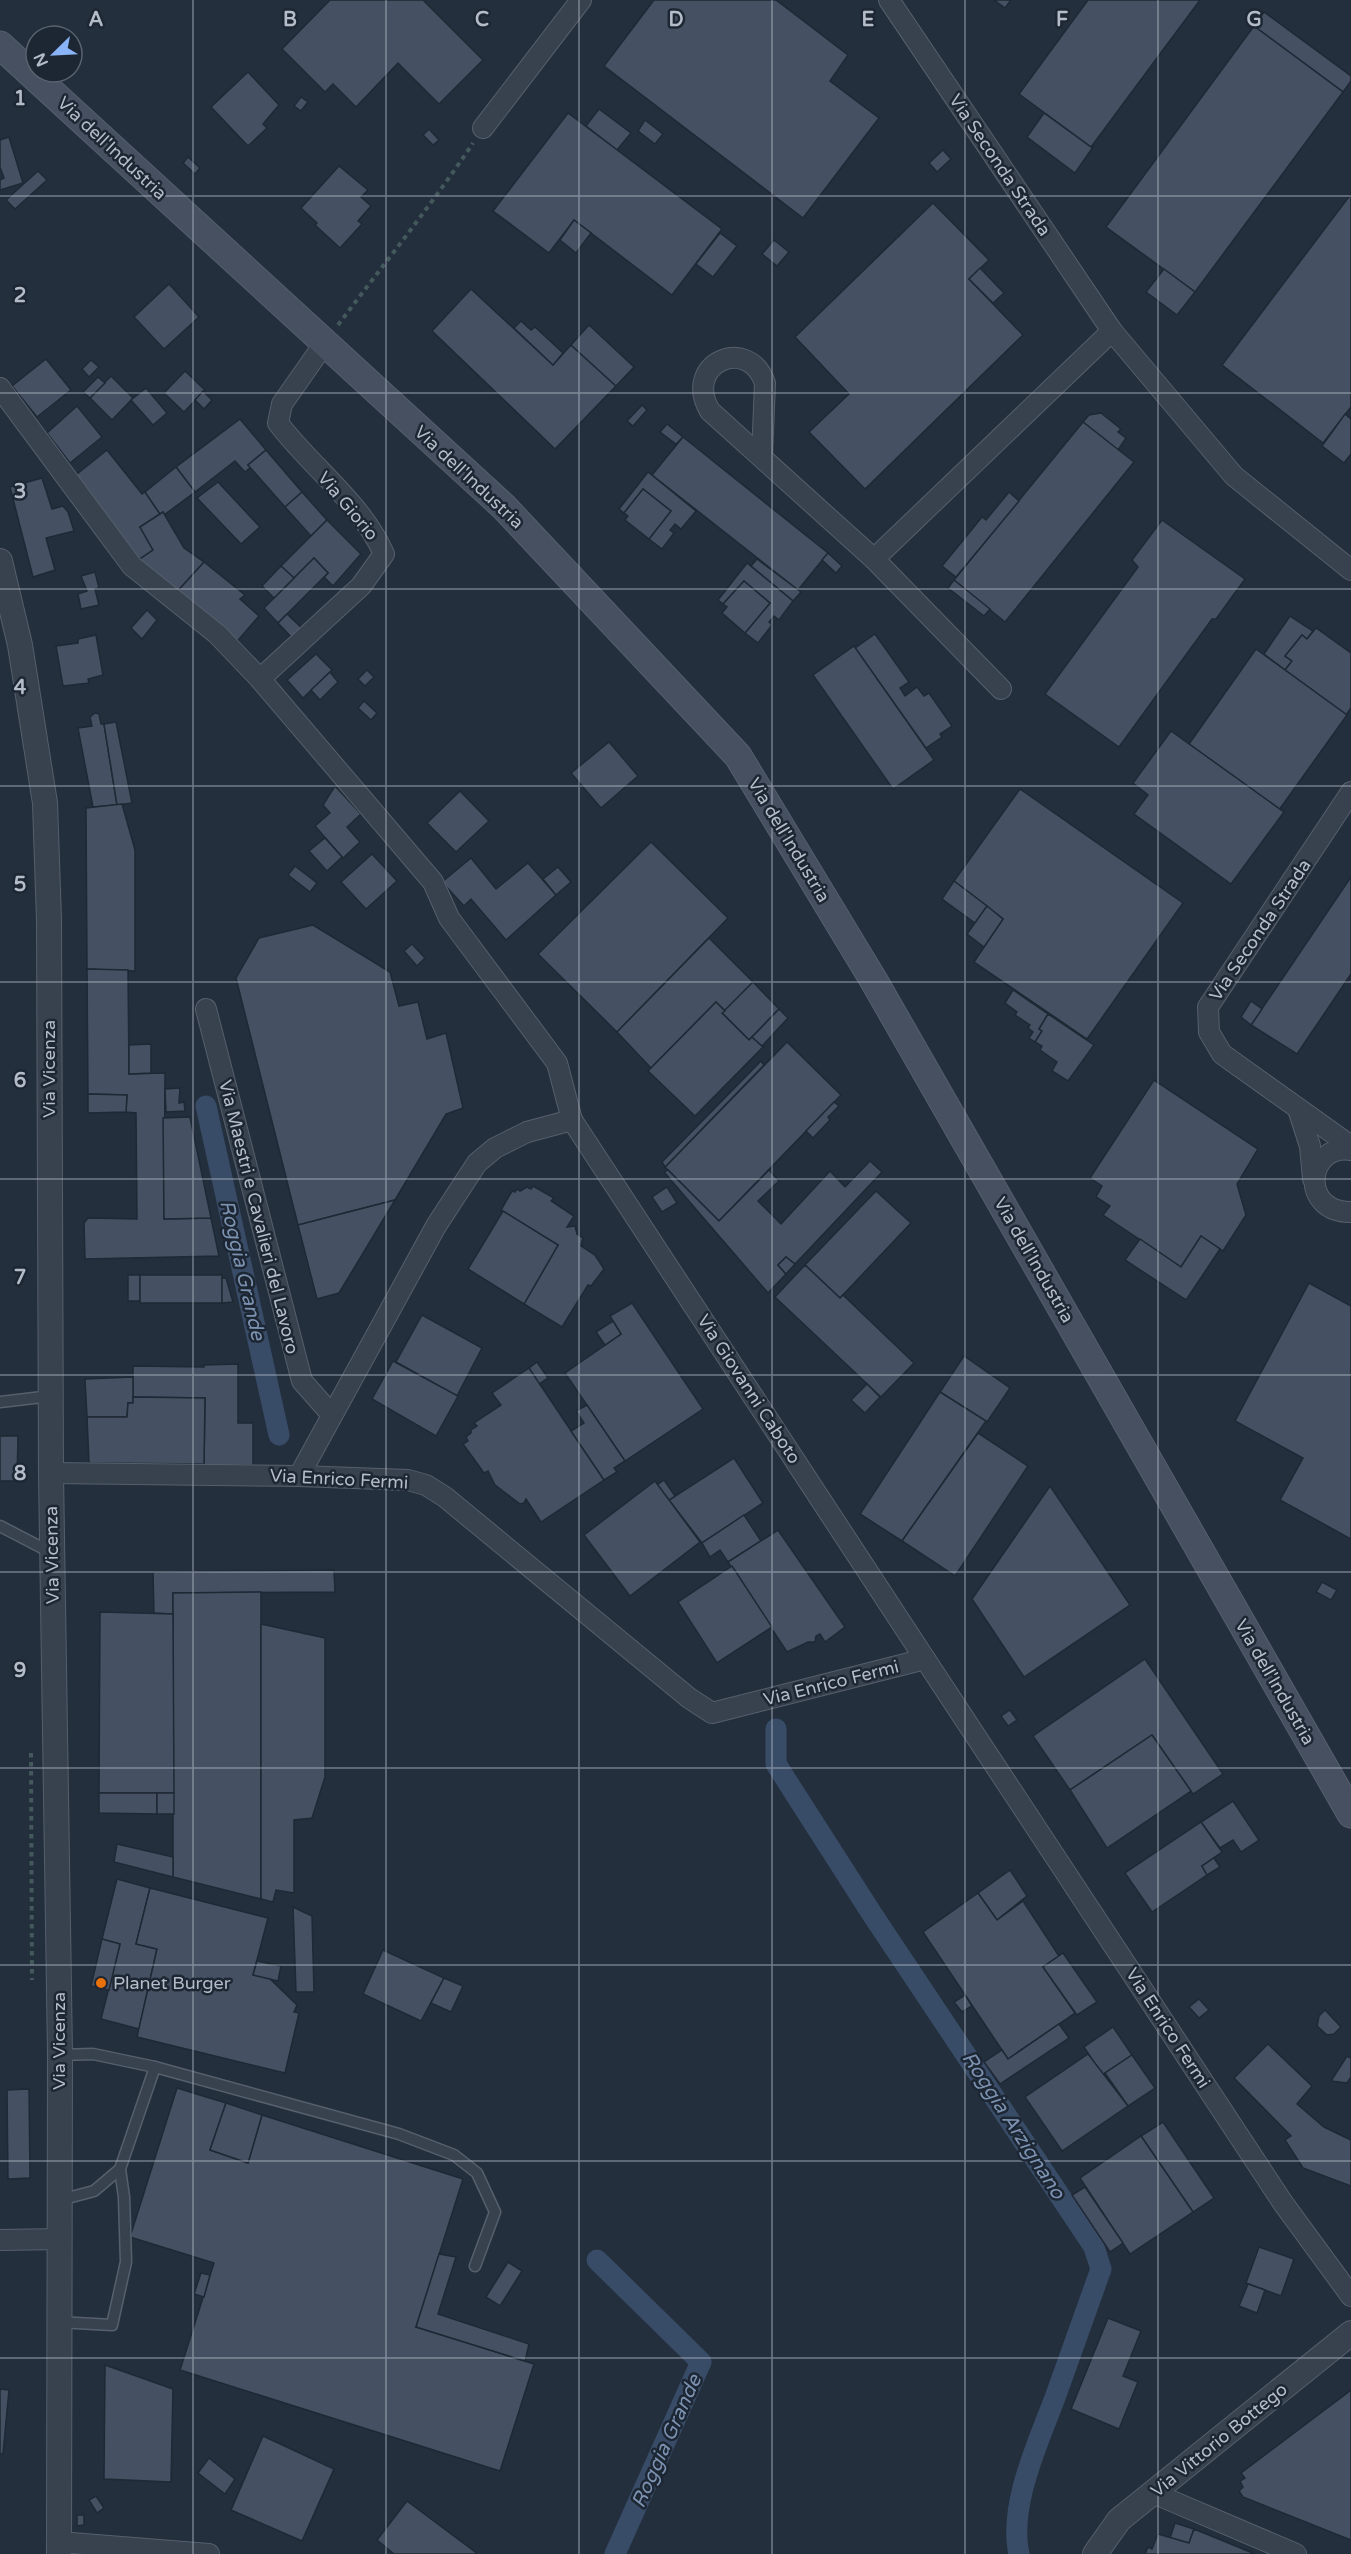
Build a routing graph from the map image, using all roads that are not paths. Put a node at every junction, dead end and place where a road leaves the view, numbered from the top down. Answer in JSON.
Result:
{"nodes":[{"id":1,"x":581,"y":0,"type":"edge"},
{"id":2,"x":889,"y":0,"type":"edge"},
{"id":3,"x":0,"y":45,"type":"edge"},
{"id":4,"x":483,"y":128,"type":"road end"},
{"id":5,"x":1112,"y":331,"type":"junction"},
{"id":6,"x":324,"y":344,"type":"junction"},
{"id":7,"x":0,"y":388,"type":"edge"},
{"id":8,"x":762,"y":456,"type":"junction"},
{"id":9,"x":874,"y":559,"type":"junction"},
{"id":10,"x":0,"y":561,"type":"edge"},
{"id":11,"x":1351,"y":570,"type":"edge"},
{"id":12,"x":260,"y":679,"type":"junction"},
{"id":13,"x":1001,"y":689,"type":"dead end"},
{"id":14,"x":1351,"y":792,"type":"edge"},
{"id":15,"x":206,"y":1009,"type":"dead end"},
{"id":16,"x":1298,"y":1109,"type":"junction"},
{"id":17,"x":572,"y":1119,"type":"junction"},
{"id":18,"x":1351,"y":1148,"type":"edge"},
{"id":19,"x":1314,"y":1183,"type":"junction"},
{"id":20,"x":1351,"y":1212,"type":"edge"},
{"id":21,"x":51,"y":1396,"type":"junction"},
{"id":22,"x":0,"y":1402,"type":"edge"},
{"id":23,"x":332,"y":1415,"type":"junction"},
{"id":24,"x":51,"y":1473,"type":"junction"},
{"id":25,"x":299,"y":1476,"type":"junction"},
{"id":26,"x":0,"y":1526,"type":"edge"},
{"id":27,"x":52,"y":1553,"type":"junction"},
{"id":28,"x":926,"y":1659,"type":"junction"},
{"id":29,"x":1351,"y":1814,"type":"edge"},
{"id":30,"x":60,"y":2055,"type":"junction"},
{"id":31,"x":155,"y":2067,"type":"junction"},
{"id":32,"x":120,"y":2169,"type":"junction"},
{"id":33,"x":60,"y":2200,"type":"junction"},
{"id":34,"x":60,"y":2239,"type":"junction"},
{"id":35,"x":0,"y":2240,"type":"edge"},
{"id":36,"x":475,"y":2266,"type":"dead end"},
{"id":37,"x":1351,"y":2296,"type":"edge"},
{"id":38,"x":58,"y":2322,"type":"junction"},
{"id":39,"x":1351,"y":2333,"type":"edge"},
{"id":40,"x":1153,"y":2493,"type":"junction"},
{"id":41,"x":59,"y":2548,"type":"edge"},
{"id":42,"x":209,"y":2554,"type":"edge"},
{"id":43,"x":1095,"y":2554,"type":"edge"},
{"id":44,"x":1296,"y":2554,"type":"edge"}],
"edges":[{"from":1,"to":4,"type":"street"},
{"from":2,"to":5,"type":"street","name":"Via Seconda Strada"},
{"from":3,"to":6,"type":"main road","name":"Via dell'Industria"},
{"from":5,"to":9,"type":"street"},
{"from":5,"to":11,"type":"street","name":"Via Seconda Strada"},
{"from":6,"to":12,"type":"street","name":"Via Giorio"},
{"from":6,"to":29,"type":"main road","name":"Via dell'Industria"},
{"from":7,"to":12,"type":"street"},
{"from":8,"to":8,"type":"street"},
{"from":8,"to":9,"type":"street"},
{"from":9,"to":13,"type":"street"},
{"from":10,"to":21,"type":"street","name":"Via Vicenza"},
{"from":12,"to":17,"type":"street","name":"Via Giovanni Caboto"},
{"from":14,"to":16,"type":"street","name":"Via Seconda Strada"},
{"from":15,"to":23,"type":"street","name":"Via Maestri e Cavalieri del Lavoro"},
{"from":16,"to":18,"type":"street","name":"Via Seconda Strada"},
{"from":16,"to":19,"type":"street"},
{"from":17,"to":23,"type":"street"},
{"from":17,"to":28,"type":"street","name":"Via Giovanni Caboto"},
{"from":18,"to":19,"type":"street","name":"Via Seconda Strada"},
{"from":19,"to":20,"type":"street"},
{"from":21,"to":22,"type":"lane"},
{"from":21,"to":24,"type":"street","name":"Via Vicenza"},
{"from":23,"to":25,"type":"street"},
{"from":24,"to":25,"type":"street","name":"Via Enrico Fermi"},
{"from":24,"to":27,"type":"street","name":"Via Vicenza"},
{"from":25,"to":28,"type":"street","name":"Via Enrico Fermi"},
{"from":26,"to":27,"type":"lane"},
{"from":27,"to":30,"type":"street","name":"Via Vicenza"},
{"from":28,"to":37,"type":"street","name":"Via Enrico Fermi"},
{"from":30,"to":31,"type":"lane"},
{"from":30,"to":33,"type":"street","name":"Via Vicenza"},
{"from":31,"to":32,"type":"lane"},
{"from":31,"to":36,"type":"lane"},
{"from":32,"to":33,"type":"lane"},
{"from":32,"to":38,"type":"lane"},
{"from":33,"to":34,"type":"street","name":"Via Vicenza"},
{"from":34,"to":35,"type":"street"},
{"from":34,"to":38,"type":"street","name":"Via Vicenza"},
{"from":38,"to":41,"type":"street","name":"Via Vicenza"},
{"from":39,"to":40,"type":"street","name":"Via Vittorio Bottego"},
{"from":40,"to":43,"type":"street","name":"Via Vittorio Bottego"},
{"from":40,"to":44,"type":"street"},
{"from":41,"to":42,"type":"street"}]}
